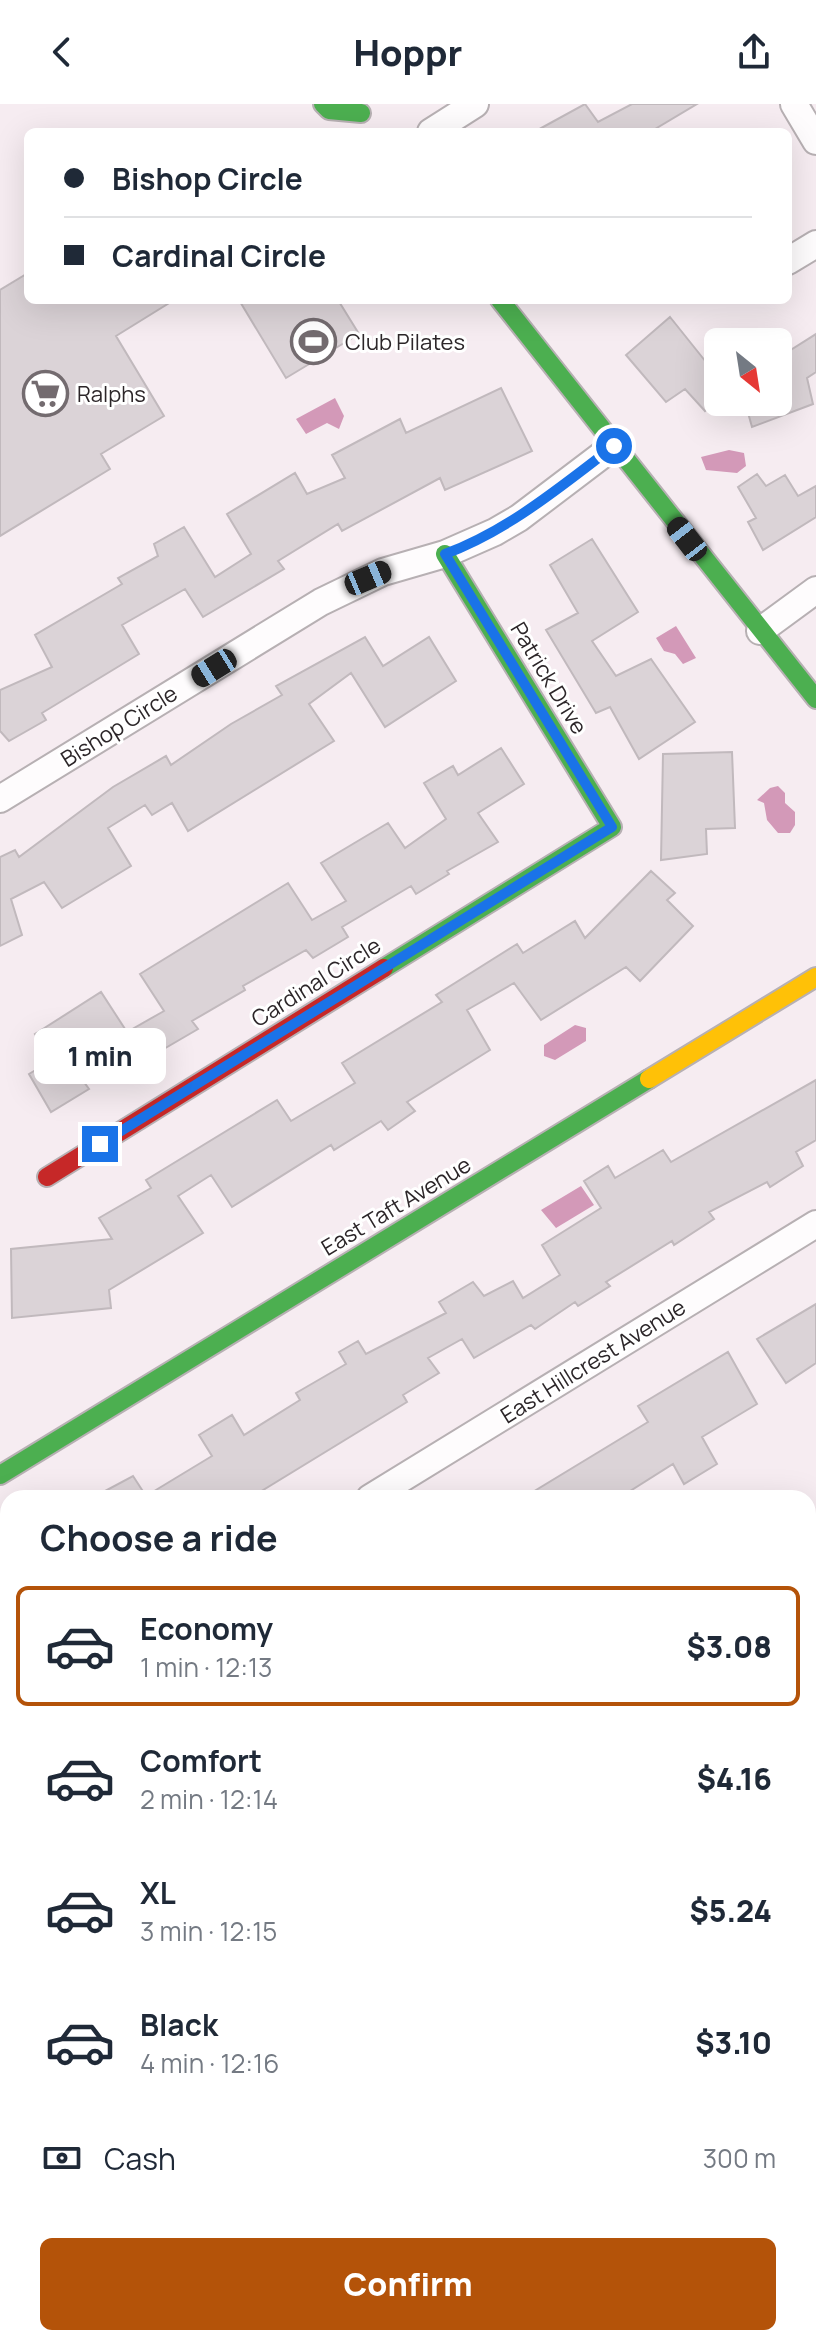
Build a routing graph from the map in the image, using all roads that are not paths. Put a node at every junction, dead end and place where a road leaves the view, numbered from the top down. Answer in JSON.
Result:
{"nodes":[{"id":1,"x":323,"y":104,"type":"edge"},
{"id":2,"x":475,"y":104,"type":"edge"},
{"id":3,"x":794,"y":104,"type":"edge"},
{"id":4,"x":359,"y":109,"type":"edge"},
{"id":5,"x":373,"y":128,"type":"edge"},
{"id":6,"x":437,"y":128,"type":"edge"},
{"id":7,"x":816,"y":141,"type":"edge"},
{"id":8,"x":816,"y":244,"type":"edge"},
{"id":9,"x":792,"y":259,"type":"edge"},
{"id":10,"x":503,"y":304,"type":"edge"},
{"id":11,"x":614,"y":446,"type":"junction"},
{"id":12,"x":445,"y":554,"type":"junction"},
{"id":13,"x":816,"y":590,"type":"edge"},
{"id":14,"x":760,"y":631,"type":"junction"},
{"id":15,"x":816,"y":699,"type":"edge"},
{"id":16,"x":0,"y":799,"type":"edge"},
{"id":17,"x":612,"y":827,"type":"joint"},
{"id":18,"x":816,"y":977,"type":"edge"},
{"id":19,"x":47,"y":1177,"type":"dead end"},
{"id":20,"x":816,"y":1224,"type":"edge"},
{"id":21,"x":0,"y":1475,"type":"edge"},
{"id":22,"x":383,"y":1490,"type":"edge"}],
"edges":[{"from":1,"to":4,"type":"street"},
{"from":2,"to":6,"type":"street"},
{"from":3,"to":7,"type":"street"},
{"from":4,"to":5,"type":"street"},
{"from":8,"to":9,"type":"street"},
{"from":10,"to":11,"type":"street"},
{"from":11,"to":12,"type":"street","name":"Bishop Circle"},
{"from":11,"to":14,"type":"street"},
{"from":12,"to":16,"type":"street","name":"Bishop Circle"},
{"from":12,"to":17,"type":"street","name":"Patrick Drive"},
{"from":13,"to":14,"type":"street"},
{"from":14,"to":15,"type":"street"},
{"from":17,"to":19,"type":"street","name":"Cardinal Circle"},
{"from":18,"to":21,"type":"street","name":"East Taft Avenue"},
{"from":20,"to":22,"type":"street","name":"East Hillcrest Avenue"}]}
